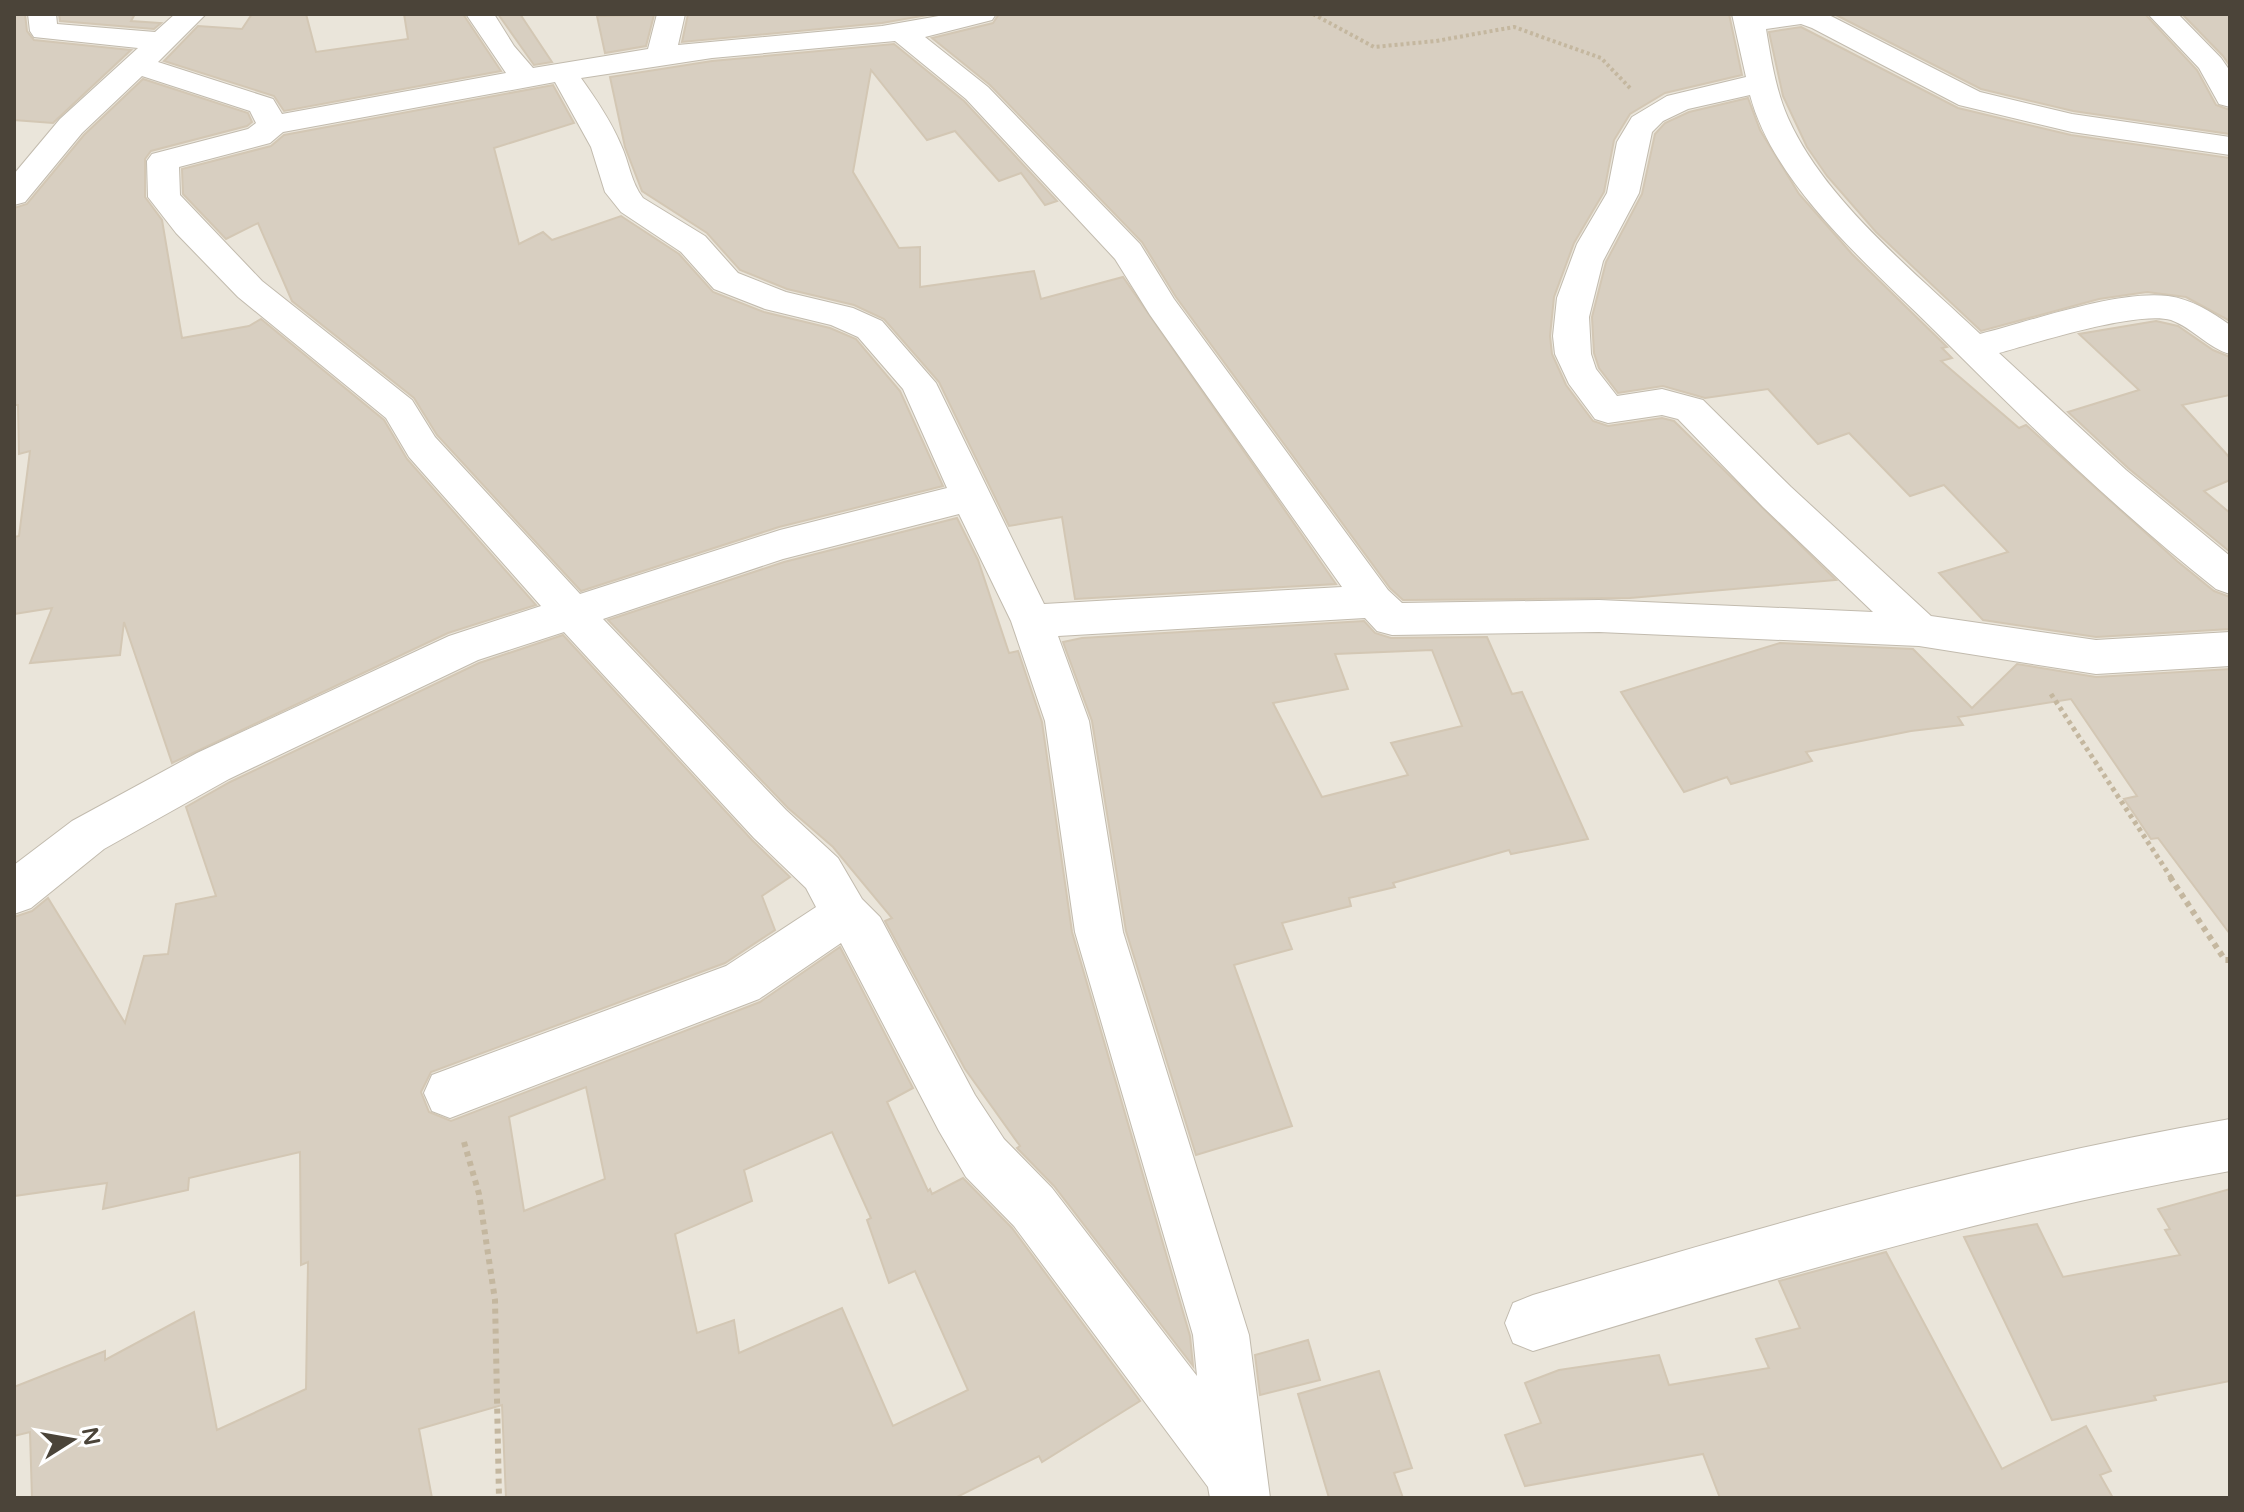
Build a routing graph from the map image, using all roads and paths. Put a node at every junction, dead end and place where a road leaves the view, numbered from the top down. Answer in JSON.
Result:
{"nodes":[{"id":1,"x":192,"y":14,"type":"edge"},
{"id":2,"x":480,"y":14,"type":"edge"},
{"id":3,"x":671,"y":14,"type":"edge"},
{"id":4,"x":982,"y":14,"type":"edge"},
{"id":5,"x":1313,"y":14,"type":"edge"},
{"id":6,"x":2162,"y":14,"type":"edge"},
{"id":7,"x":1748,"y":18,"type":"edge"},
{"id":8,"x":744,"y":20,"type":"dead end"},
{"id":9,"x":43,"y":23,"type":"edge"},
{"id":10,"x":14,"y":32,"type":"edge"},
{"id":11,"x":904,"y":34,"type":"junction"},
{"id":12,"x":164,"y":42,"type":"junction"},
{"id":13,"x":716,"y":49,"type":"junction"},
{"id":14,"x":661,"y":56,"type":"junction"},
{"id":15,"x":138,"y":65,"type":"junction"},
{"id":16,"x":544,"y":74,"type":"junction"},
{"id":17,"x":1764,"y":83,"type":"junction"},
{"id":18,"x":2230,"y":98,"type":"edge"},
{"id":19,"x":1663,"y":110,"type":"junction"},
{"id":20,"x":273,"y":125,"type":"junction"},
{"id":21,"x":2230,"y":146,"type":"edge"},
{"id":22,"x":14,"y":195,"type":"edge"},
{"id":23,"x":2230,"y":342,"type":"edge"},
{"id":24,"x":1972,"y":348,"type":"junction"},
{"id":25,"x":970,"y":497,"type":"junction"},
{"id":26,"x":2230,"y":578,"type":"edge"},
{"id":27,"x":1374,"y":601,"type":"junction"},
{"id":28,"x":572,"y":613,"type":"junction"},
{"id":29,"x":1032,"y":621,"type":"junction"},
{"id":30,"x":1919,"y":630,"type":"junction"},
{"id":31,"x":2020,"y":647,"type":"junction"},
{"id":32,"x":2230,"y":649,"type":"edge"},
{"id":33,"x":14,"y":893,"type":"edge"},
{"id":34,"x":845,"y":914,"type":"junction"},
{"id":35,"x":2230,"y":960,"type":"edge"},
{"id":36,"x":450,"y":1093,"type":"joint"},
{"id":37,"x":2230,"y":1145,"type":"edge"},
{"id":38,"x":1533,"y":1323,"type":"dead end"},
{"id":39,"x":1230,"y":1490,"type":"edge"},
{"id":40,"x":499,"y":1498,"type":"edge"}],
"edges":[{"from":1,"to":12,"type":"street"},
{"from":2,"to":16,"type":"street"},
{"from":3,"to":14,"type":"street"},
{"from":4,"to":11,"type":"street"},
{"from":5,"to":19,"type":"path"},
{"from":6,"to":18,"type":"street"},
{"from":7,"to":17,"type":"street"},
{"from":7,"to":21,"type":"street"},
{"from":8,"to":13,"type":"street"},
{"from":9,"to":10,"type":"street"},
{"from":9,"to":12,"type":"street"},
{"from":11,"to":13,"type":"street"},
{"from":11,"to":27,"type":"street"},
{"from":12,"to":15,"type":"street"},
{"from":13,"to":14,"type":"street"},
{"from":14,"to":16,"type":"street"},
{"from":15,"to":20,"type":"street"},
{"from":15,"to":22,"type":"street"},
{"from":16,"to":20,"type":"street"},
{"from":16,"to":25,"type":"street"},
{"from":17,"to":19,"type":"street"},
{"from":17,"to":24,"type":"street"},
{"from":19,"to":30,"type":"street"},
{"from":20,"to":28,"type":"street"},
{"from":23,"to":24,"type":"street"},
{"from":24,"to":26,"type":"street"},
{"from":25,"to":28,"type":"street"},
{"from":25,"to":29,"type":"street"},
{"from":27,"to":29,"type":"street"},
{"from":27,"to":30,"type":"street"},
{"from":28,"to":33,"type":"street"},
{"from":28,"to":34,"type":"street"},
{"from":29,"to":39,"type":"street"},
{"from":30,"to":31,"type":"street"},
{"from":31,"to":32,"type":"street"},
{"from":31,"to":35,"type":"path"},
{"from":34,"to":36,"type":"street"},
{"from":34,"to":39,"type":"street"},
{"from":36,"to":40,"type":"path"},
{"from":37,"to":38,"type":"street"}]}
